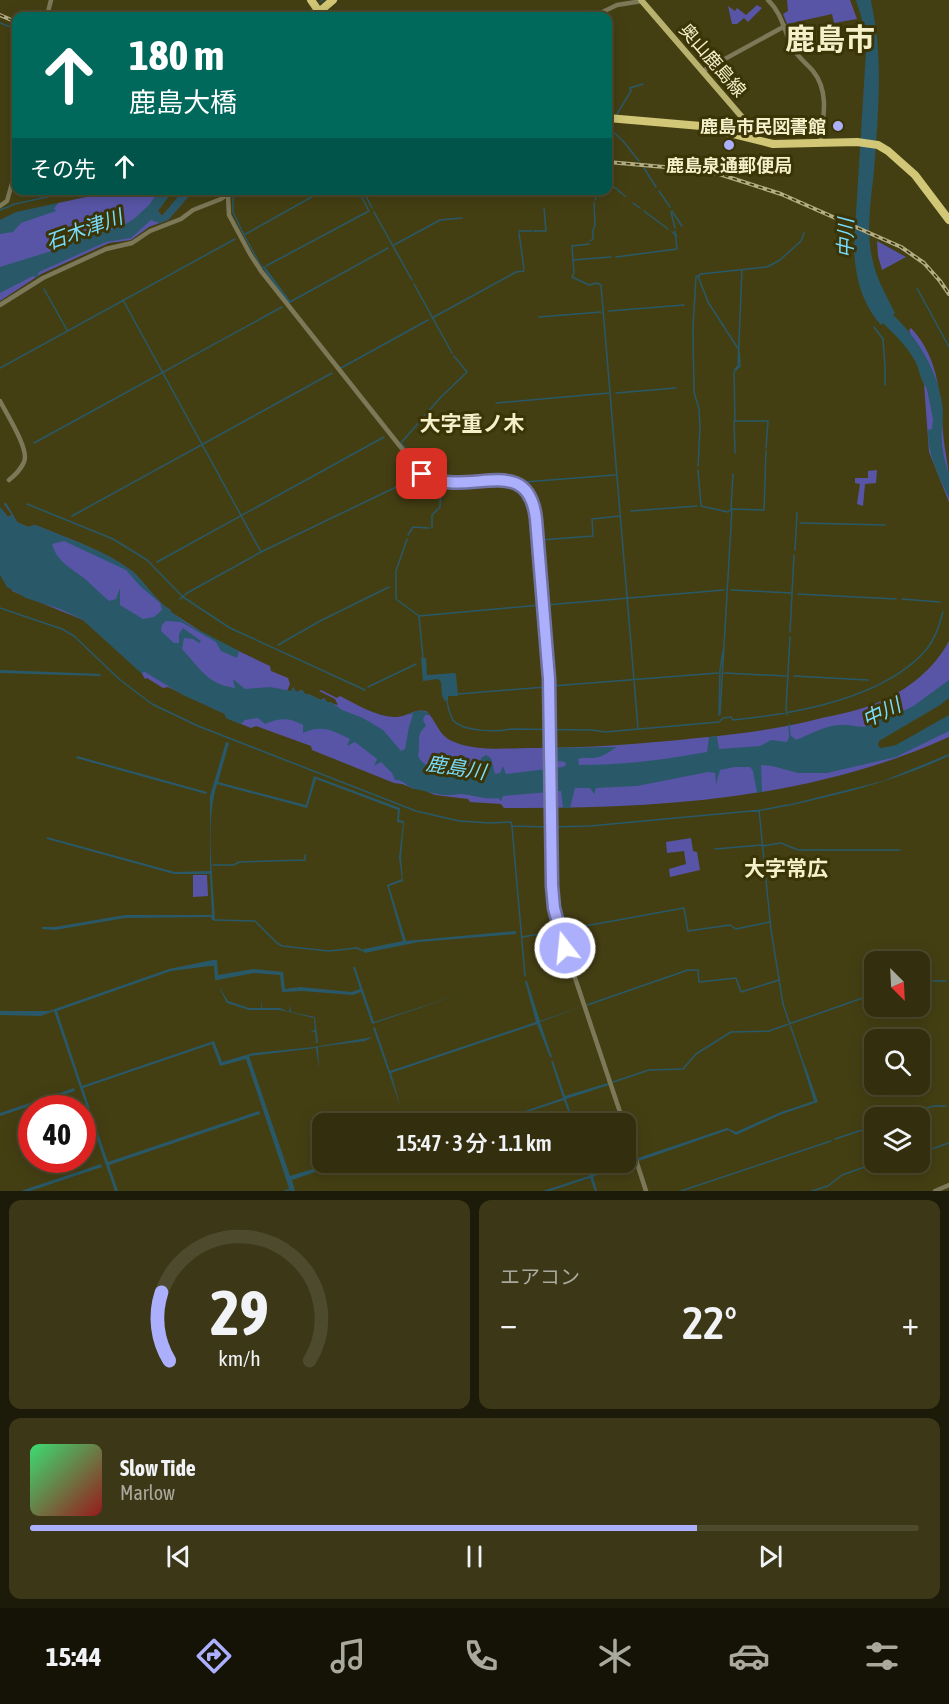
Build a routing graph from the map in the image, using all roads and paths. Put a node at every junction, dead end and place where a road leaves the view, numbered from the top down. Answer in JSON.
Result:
{"nodes":[{"id":1,"x":333,"y":0,"type":"edge"},
{"id":2,"x":642,"y":0,"type":"edge"},
{"id":3,"x":768,"y":0,"type":"edge"},
{"id":4,"x":321,"y":12,"type":"edge"},
{"id":5,"x":602,"y":12,"type":"edge"},
{"id":6,"x":784,"y":26,"type":"junction"},
{"id":7,"x":703,"y":71,"type":"junction"},
{"id":8,"x":612,"y":118,"type":"edge"},
{"id":9,"x":759,"y":141,"type":"junction"},
{"id":10,"x":820,"y":144,"type":"junction"},
{"id":11,"x":12,"y":183,"type":"edge"},
{"id":12,"x":228,"y":195,"type":"joint"},
{"id":13,"x":0,"y":206,"type":"edge"},
{"id":14,"x":949,"y":220,"type":"edge"},
{"id":15,"x":0,"y":305,"type":"edge"},
{"id":16,"x":0,"y":401,"type":"edge"},
{"id":17,"x":9,"y":480,"type":"dead end"},
{"id":18,"x":620,"y":1113,"type":"edge"},
{"id":19,"x":636,"y":1160,"type":"edge"},
{"id":20,"x":949,"y":1185,"type":"edge"},
{"id":21,"x":646,"y":1191,"type":"edge"},
{"id":22,"x":935,"y":1191,"type":"edge"}],
"edges":[{"from":1,"to":4,"type":"highway"},
{"from":2,"to":5,"type":"street"},
{"from":2,"to":7,"type":"main road","name":"奥山鹿島線"},
{"from":3,"to":6,"type":"street"},
{"from":6,"to":7,"type":"street"},
{"from":6,"to":10,"type":"street"},
{"from":7,"to":9,"type":"main road","name":"奥山鹿島線"},
{"from":8,"to":9,"type":"highway"},
{"from":9,"to":10,"type":"highway"},
{"from":10,"to":14,"type":"highway"},
{"from":11,"to":13,"type":"street"},
{"from":12,"to":15,"type":"street"},
{"from":12,"to":18,"type":"street"},
{"from":16,"to":17,"type":"street"},
{"from":19,"to":21,"type":"street"},
{"from":20,"to":22,"type":"street"}]}
